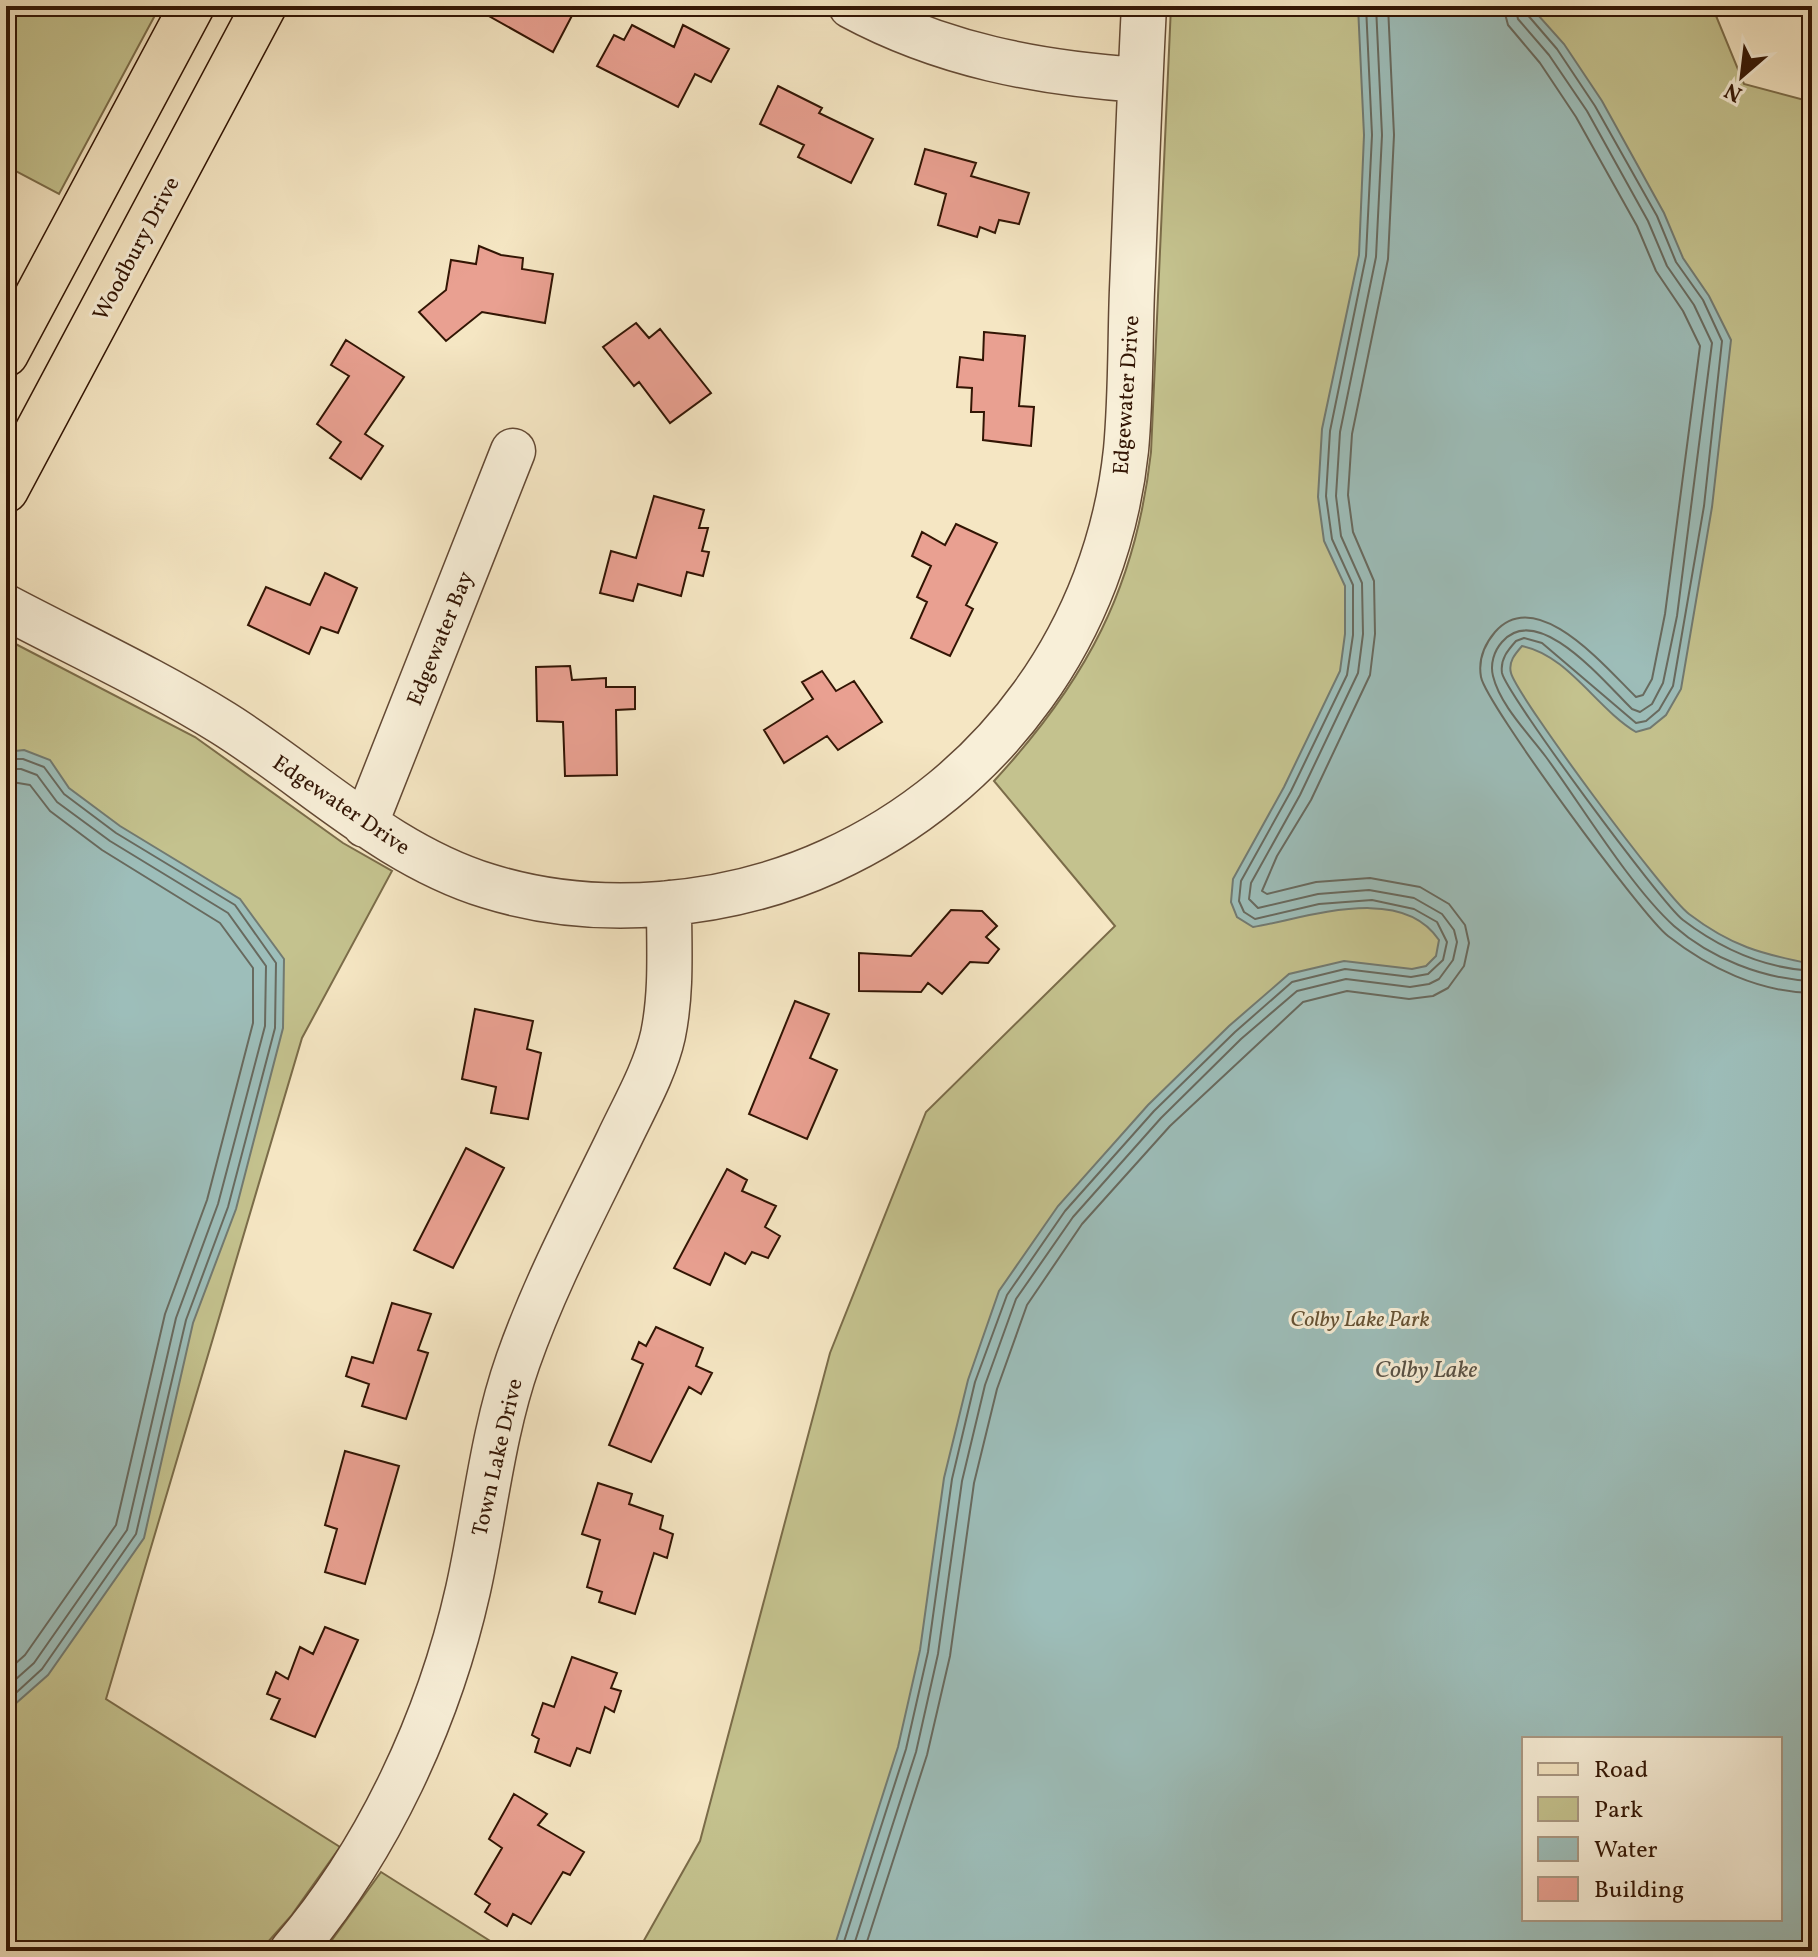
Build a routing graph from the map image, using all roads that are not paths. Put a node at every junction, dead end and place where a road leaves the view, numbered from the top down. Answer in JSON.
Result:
{"nodes":[{"id":1,"x":192,"y":6,"type":"edge"},
{"id":2,"x":264,"y":6,"type":"edge"},
{"id":3,"x":851,"y":6,"type":"edge"},
{"id":4,"x":1144,"y":6,"type":"edge"},
{"id":5,"x":1140,"y":80,"type":"junction"},
{"id":6,"x":6,"y":354,"type":"edge"},
{"id":7,"x":513,"y":451,"type":"dead end"},
{"id":8,"x":6,"y":490,"type":"edge"},
{"id":9,"x":6,"y":607,"type":"edge"},
{"id":10,"x":365,"y":825,"type":"junction"},
{"id":11,"x":669,"y":903,"type":"junction"},
{"id":12,"x":292,"y":1951,"type":"edge"}],
"edges":[{"from":1,"to":6,"type":"main road"},
{"from":2,"to":8,"type":"main road","name":"Woodbury Drive"},
{"from":3,"to":5,"type":"street"},
{"from":4,"to":5,"type":"street","name":"Edgewater Drive"},
{"from":5,"to":11,"type":"street","name":"Edgewater Drive"},
{"from":7,"to":10,"type":"street","name":"Edgewater Bay"},
{"from":9,"to":10,"type":"street","name":"Edgewater Drive"},
{"from":10,"to":11,"type":"street","name":"Edgewater Drive"},
{"from":11,"to":12,"type":"street","name":"Town Lake Drive"}]}
